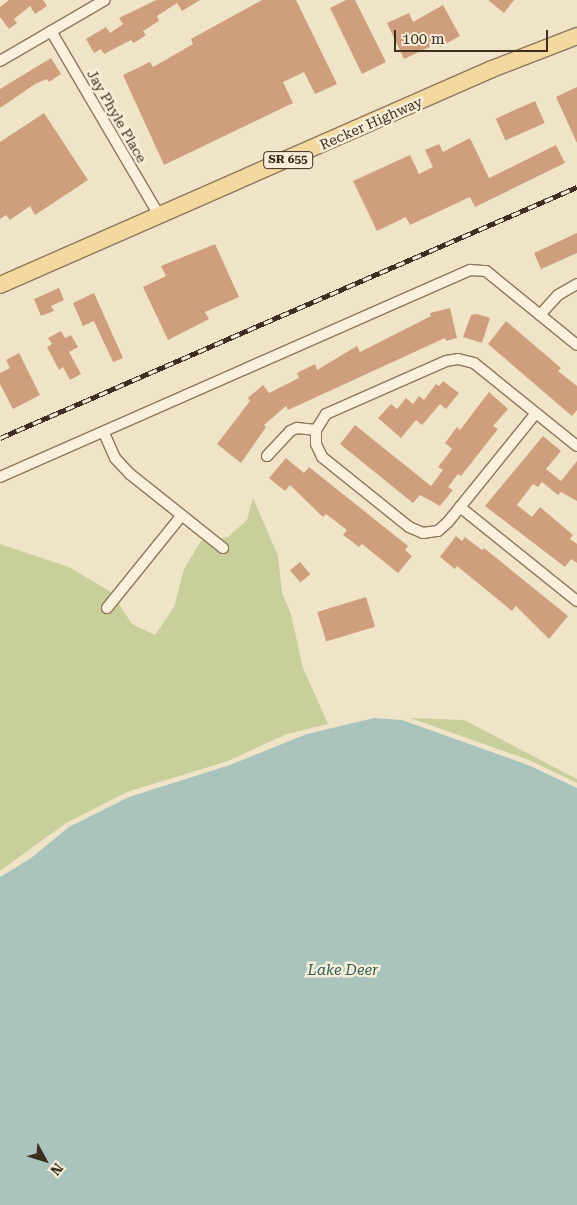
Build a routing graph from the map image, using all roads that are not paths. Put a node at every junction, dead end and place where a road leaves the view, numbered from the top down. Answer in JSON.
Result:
{"nodes":[{"id":1,"x":105,"y":0,"type":"edge"},
{"id":2,"x":51,"y":31,"type":"junction"},
{"id":3,"x":577,"y":36,"type":"edge"},
{"id":4,"x":0,"y":61,"type":"edge"},
{"id":5,"x":159,"y":215,"type":"junction"},
{"id":6,"x":0,"y":284,"type":"edge"},
{"id":7,"x":577,"y":284,"type":"edge"},
{"id":8,"x":540,"y":315,"type":"junction"},
{"id":9,"x":577,"y":345,"type":"edge"},
{"id":10,"x":536,"y":413,"type":"junction"},
{"id":11,"x":316,"y":430,"type":"junction"},
{"id":12,"x":104,"y":433,"type":"junction"},
{"id":13,"x":577,"y":446,"type":"edge"},
{"id":14,"x":267,"y":456,"type":"dead end"},
{"id":15,"x":0,"y":477,"type":"edge"},
{"id":16,"x":460,"y":507,"type":"junction"},
{"id":17,"x":182,"y":515,"type":"junction"},
{"id":18,"x":223,"y":548,"type":"dead end"},
{"id":19,"x":577,"y":601,"type":"edge"},
{"id":20,"x":107,"y":608,"type":"dead end"}],
"edges":[{"from":1,"to":2,"type":"street"},
{"from":2,"to":4,"type":"street"},
{"from":2,"to":5,"type":"street","name":"Jay Phyle Place"},
{"from":3,"to":5,"type":"main road","name":"Recker Highway","number":"SR 655"},
{"from":5,"to":6,"type":"main road","name":"Recker Highway","number":"SR 655"},
{"from":7,"to":8,"type":"street"},
{"from":8,"to":9,"type":"street"},
{"from":8,"to":12,"type":"street"},
{"from":10,"to":11,"type":"street"},
{"from":10,"to":13,"type":"street"},
{"from":10,"to":16,"type":"street"},
{"from":11,"to":14,"type":"street"},
{"from":11,"to":16,"type":"street"},
{"from":12,"to":15,"type":"street"},
{"from":12,"to":17,"type":"street"},
{"from":16,"to":19,"type":"street"},
{"from":17,"to":18,"type":"street"},
{"from":17,"to":20,"type":"street"}]}
